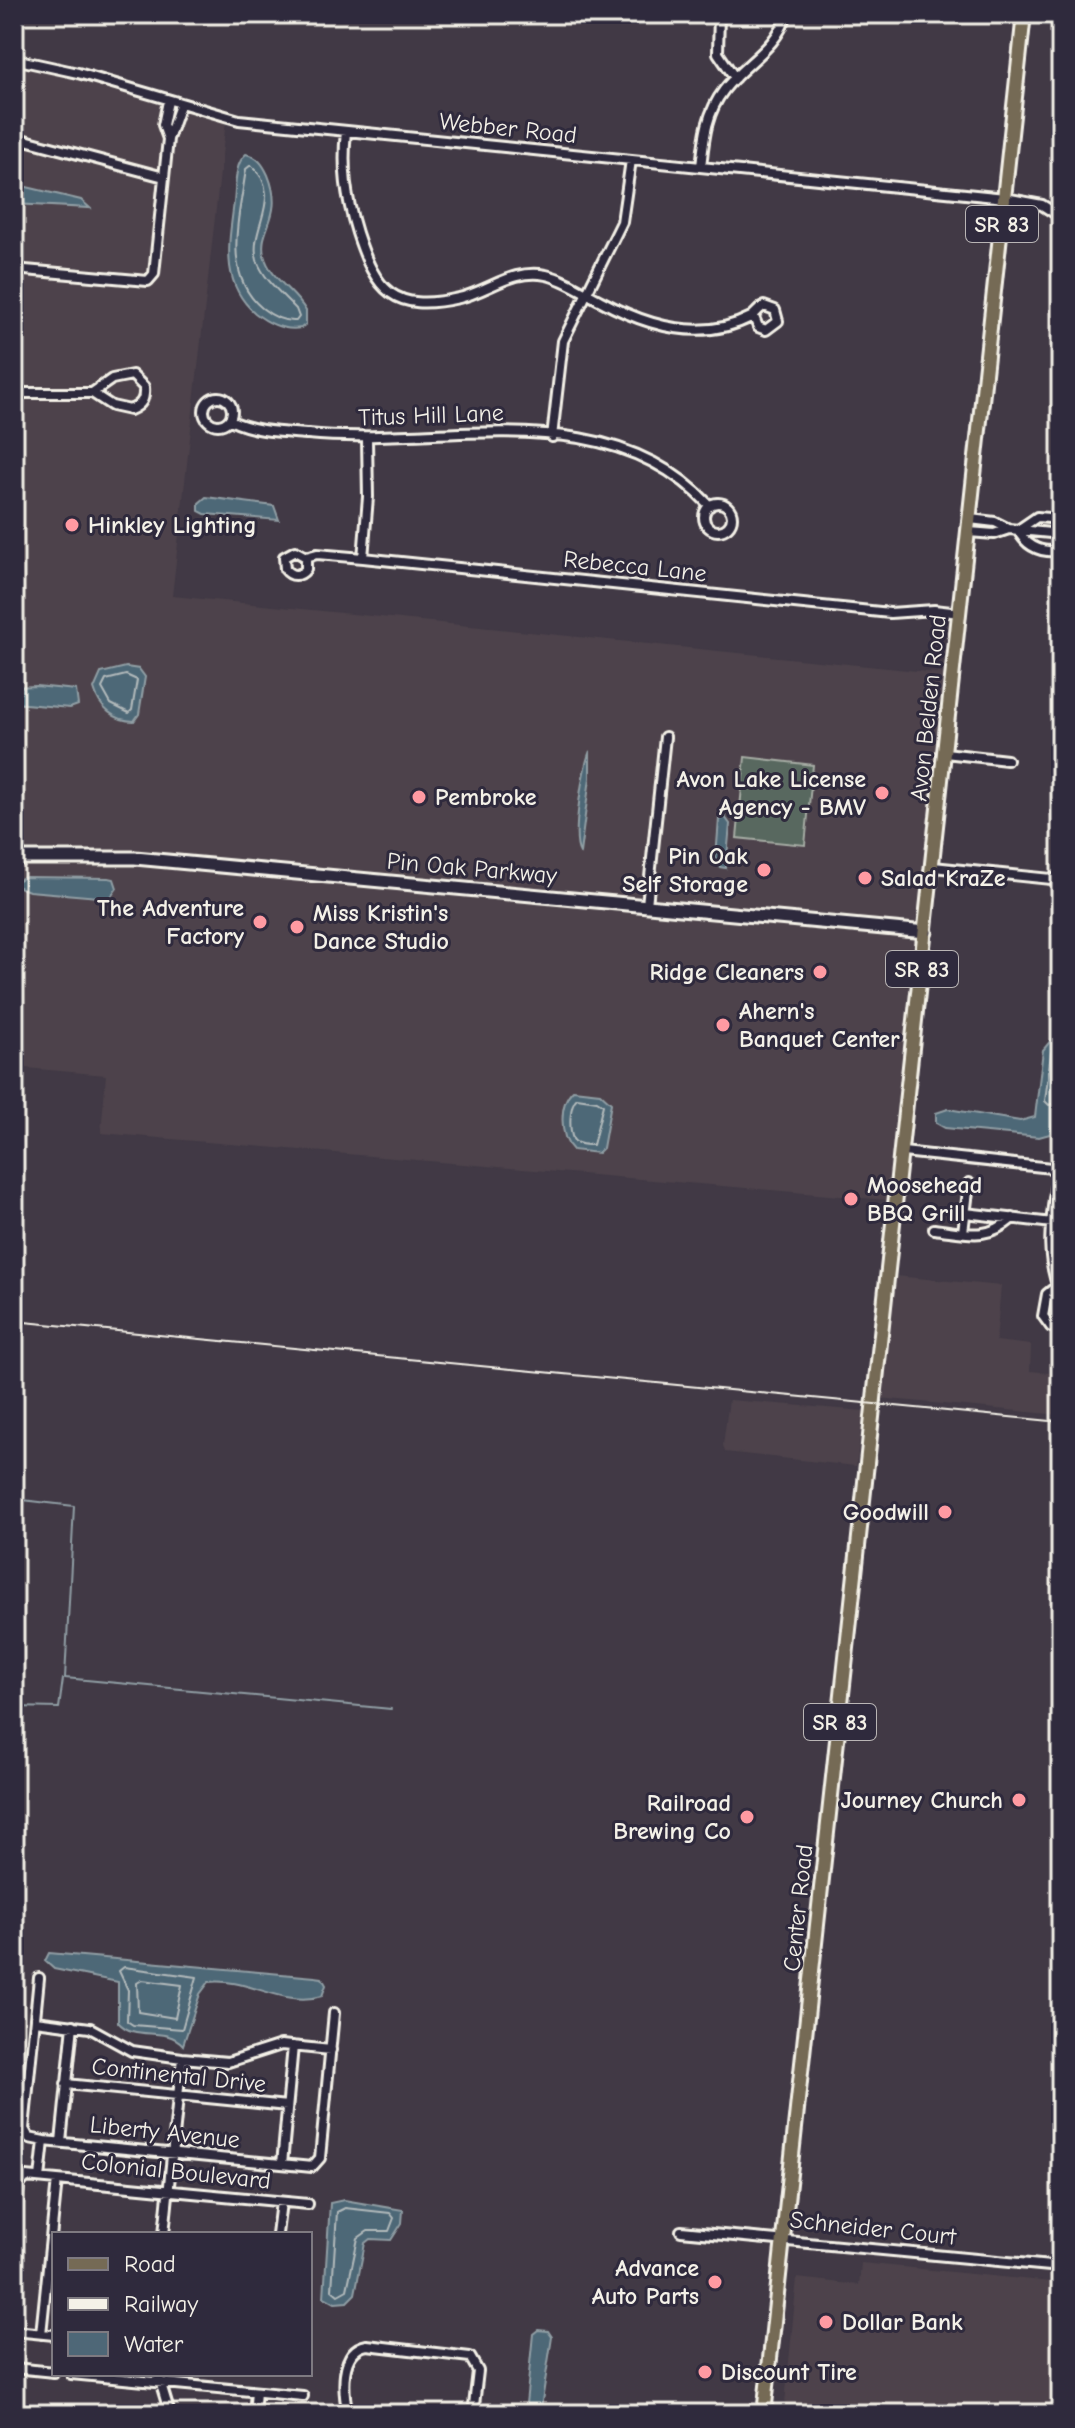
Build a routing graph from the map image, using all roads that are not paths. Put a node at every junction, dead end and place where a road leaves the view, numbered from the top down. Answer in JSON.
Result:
{"nodes":[{"id":1,"x":719,"y":14,"type":"edge"},
{"id":2,"x":787,"y":14,"type":"edge"},
{"id":3,"x":1024,"y":14,"type":"edge"},
{"id":4,"x":14,"y":59,"type":"edge"},
{"id":5,"x":735,"y":78,"type":"junction"},
{"id":6,"x":168,"y":101,"type":"junction"},
{"id":7,"x":180,"y":105,"type":"junction"},
{"id":8,"x":346,"y":131,"type":"junction"},
{"id":9,"x":14,"y":137,"type":"edge"},
{"id":10,"x":168,"y":139,"type":"junction"},
{"id":11,"x":631,"y":160,"type":"junction"},
{"id":12,"x":701,"y":167,"type":"junction"},
{"id":13,"x":164,"y":177,"type":"junction"},
{"id":14,"x":1005,"y":198,"type":"junction"},
{"id":15,"x":1061,"y":217,"type":"edge"},
{"id":16,"x":14,"y":269,"type":"edge"},
{"id":17,"x":585,"y":293,"type":"junction"},
{"id":18,"x":754,"y":317,"type":"dead end"},
{"id":19,"x":14,"y":393,"type":"edge"},
{"id":20,"x":92,"y":393,"type":"junction"},
{"id":21,"x":230,"y":420,"type":"dead end"},
{"id":22,"x":552,"y":437,"type":"junction"},
{"id":23,"x":367,"y":439,"type":"junction"},
{"id":24,"x":710,"y":506,"type":"dead end"},
{"id":25,"x":1061,"y":519,"type":"edge"},
{"id":26,"x":969,"y":525,"type":"junction"},
{"id":27,"x":1014,"y":529,"type":"junction"},
{"id":28,"x":1061,"y":534,"type":"edge"},
{"id":29,"x":1061,"y":551,"type":"edge"},
{"id":30,"x":306,"y":557,"type":"dead end"},
{"id":31,"x":363,"y":558,"type":"junction"},
{"id":32,"x":960,"y":613,"type":"junction"},
{"id":33,"x":665,"y":737,"type":"dead end"},
{"id":34,"x":945,"y":753,"type":"junction"},
{"id":35,"x":1007,"y":760,"type":"dead end"},
{"id":36,"x":14,"y":858,"type":"edge"},
{"id":37,"x":933,"y":867,"type":"junction"},
{"id":38,"x":1061,"y":880,"type":"edge"},
{"id":39,"x":647,"y":905,"type":"junction"},
{"id":40,"x":926,"y":932,"type":"junction"},
{"id":41,"x":903,"y":1152,"type":"junction"},
{"id":42,"x":1060,"y":1168,"type":"edge"},
{"id":43,"x":969,"y":1183,"type":"dead end"},
{"id":44,"x":965,"y":1213,"type":"junction"},
{"id":45,"x":1013,"y":1218,"type":"junction"},
{"id":46,"x":1056,"y":1223,"type":"edge"},
{"id":47,"x":934,"y":1229,"type":"dead end"},
{"id":48,"x":963,"y":1232,"type":"junction"},
{"id":49,"x":1059,"y":1290,"type":"edge"},
{"id":50,"x":1061,"y":1329,"type":"edge"},
{"id":51,"x":873,"y":1406,"type":"joint"},
{"id":52,"x":39,"y":1978,"type":"dead end"},
{"id":53,"x":334,"y":2013,"type":"dead end"},
{"id":54,"x":35,"y":2021,"type":"junction"},
{"id":55,"x":73,"y":2025,"type":"junction"},
{"id":56,"x":293,"y":2046,"type":"junction"},
{"id":57,"x":331,"y":2050,"type":"junction"},
{"id":58,"x":182,"y":2058,"type":"junction"},
{"id":59,"x":66,"y":2084,"type":"junction"},
{"id":60,"x":178,"y":2095,"type":"junction"},
{"id":61,"x":287,"y":2106,"type":"junction"},
{"id":62,"x":44,"y":2141,"type":"junction"},
{"id":63,"x":61,"y":2142,"type":"junction"},
{"id":64,"x":172,"y":2153,"type":"junction"},
{"id":65,"x":282,"y":2164,"type":"junction"},
{"id":66,"x":40,"y":2178,"type":"junction"},
{"id":67,"x":57,"y":2180,"type":"junction"},
{"id":68,"x":169,"y":2191,"type":"junction"},
{"id":69,"x":281,"y":2202,"type":"junction"},
{"id":70,"x":308,"y":2204,"type":"dead end"},
{"id":71,"x":681,"y":2231,"type":"dead end"},
{"id":72,"x":164,"y":2232,"type":"edge"},
{"id":73,"x":277,"y":2232,"type":"edge"},
{"id":74,"x":14,"y":2233,"type":"edge"},
{"id":75,"x":784,"y":2239,"type":"junction"},
{"id":76,"x":1061,"y":2267,"type":"edge"},
{"id":77,"x":14,"y":2331,"type":"edge"},
{"id":78,"x":41,"y":2334,"type":"junction"},
{"id":79,"x":52,"y":2335,"type":"edge"},
{"id":80,"x":14,"y":2368,"type":"edge"},
{"id":81,"x":52,"y":2372,"type":"edge"},
{"id":82,"x":115,"y":2376,"type":"edge"},
{"id":83,"x":159,"y":2378,"type":"edge"},
{"id":84,"x":256,"y":2392,"type":"junction"},
{"id":85,"x":303,"y":2396,"type":"dead end"},
{"id":86,"x":170,"y":2414,"type":"edge"},
{"id":87,"x":254,"y":2414,"type":"edge"},
{"id":88,"x":348,"y":2414,"type":"edge"},
{"id":89,"x":473,"y":2414,"type":"edge"},
{"id":90,"x":764,"y":2414,"type":"edge"}],
"edges":[{"from":1,"to":5,"type":"street"},
{"from":2,"to":5,"type":"street"},
{"from":3,"to":14,"type":"main road","name":"Avon Belden Road","number":"SR 83"},
{"from":4,"to":6,"type":"street","name":"Webber Road"},
{"from":5,"to":12,"type":"street"},
{"from":6,"to":7,"type":"street","name":"Webber Road"},
{"from":6,"to":10,"type":"street"},
{"from":7,"to":8,"type":"street","name":"Webber Road"},
{"from":7,"to":10,"type":"street"},
{"from":8,"to":11,"type":"street","name":"Webber Road"},
{"from":8,"to":17,"type":"street"},
{"from":9,"to":13,"type":"street"},
{"from":10,"to":13,"type":"street"},
{"from":11,"to":12,"type":"street","name":"Webber Road"},
{"from":11,"to":17,"type":"street"},
{"from":12,"to":14,"type":"street","name":"Webber Road"},
{"from":13,"to":16,"type":"street"},
{"from":14,"to":15,"type":"street","name":"Webber Road"},
{"from":14,"to":26,"type":"main road","name":"Avon Belden Road","number":"SR 83"},
{"from":17,"to":18,"type":"street"},
{"from":17,"to":22,"type":"street"},
{"from":19,"to":20,"type":"street"},
{"from":20,"to":20,"type":"street"},
{"from":21,"to":23,"type":"street","name":"Titus Hill Lane"},
{"from":22,"to":23,"type":"street","name":"Titus Hill Lane"},
{"from":22,"to":24,"type":"street","name":"Titus Hill Lane"},
{"from":23,"to":31,"type":"street"},
{"from":25,"to":27,"type":"street"},
{"from":26,"to":27,"type":"street"},
{"from":26,"to":32,"type":"main road","name":"Avon Belden Road","number":"SR 83"},
{"from":27,"to":28,"type":"street"},
{"from":27,"to":29,"type":"street"},
{"from":30,"to":31,"type":"street","name":"Rebecca Lane"},
{"from":31,"to":32,"type":"street","name":"Rebecca Lane"},
{"from":32,"to":34,"type":"main road","name":"Avon Belden Road","number":"SR 83"},
{"from":33,"to":39,"type":"street"},
{"from":34,"to":35,"type":"street"},
{"from":34,"to":37,"type":"main road","name":"Avon Belden Road","number":"SR 83"},
{"from":36,"to":39,"type":"street","name":"Pin Oak Parkway"},
{"from":37,"to":38,"type":"street"},
{"from":37,"to":40,"type":"main road","name":"Avon Belden Road","number":"SR 83"},
{"from":39,"to":40,"type":"street","name":"Pin Oak Parkway"},
{"from":40,"to":41,"type":"main road","name":"Avon Belden Road","number":"SR 83"},
{"from":41,"to":42,"type":"street"},
{"from":41,"to":51,"type":"main road","name":"Avon Belden Road","number":"SR 83"},
{"from":42,"to":46,"type":"street"},
{"from":43,"to":44,"type":"street"},
{"from":44,"to":45,"type":"street"},
{"from":44,"to":48,"type":"street"},
{"from":45,"to":46,"type":"street"},
{"from":45,"to":48,"type":"street"},
{"from":46,"to":49,"type":"street"},
{"from":47,"to":48,"type":"street"},
{"from":49,"to":50,"type":"street"},
{"from":51,"to":75,"type":"main road","name":"Center Road","number":"SR 83"},
{"from":52,"to":54,"type":"street"},
{"from":53,"to":57,"type":"street"},
{"from":54,"to":55,"type":"street"},
{"from":54,"to":62,"type":"street"},
{"from":55,"to":58,"type":"street"},
{"from":55,"to":59,"type":"street"},
{"from":56,"to":57,"type":"street"},
{"from":56,"to":58,"type":"street"},
{"from":56,"to":61,"type":"street"},
{"from":57,"to":65,"type":"street","name":"Liberty Avenue"},
{"from":58,"to":60,"type":"street"},
{"from":59,"to":60,"type":"street","name":"Continental Drive"},
{"from":59,"to":63,"type":"street"},
{"from":60,"to":61,"type":"street","name":"Continental Drive"},
{"from":60,"to":64,"type":"street"},
{"from":61,"to":65,"type":"street"},
{"from":62,"to":63,"type":"street","name":"Liberty Avenue"},
{"from":62,"to":66,"type":"street"},
{"from":63,"to":64,"type":"street","name":"Liberty Avenue"},
{"from":64,"to":65,"type":"street","name":"Liberty Avenue"},
{"from":64,"to":68,"type":"street"},
{"from":66,"to":67,"type":"street","name":"Colonial Boulevard"},
{"from":66,"to":74,"type":"street"},
{"from":67,"to":68,"type":"street","name":"Colonial Boulevard"},
{"from":67,"to":78,"type":"street"},
{"from":68,"to":69,"type":"street","name":"Colonial Boulevard"},
{"from":68,"to":72,"type":"street"},
{"from":69,"to":70,"type":"street","name":"Colonial Boulevard"},
{"from":69,"to":73,"type":"street"},
{"from":71,"to":75,"type":"street","name":"Schneider Court"},
{"from":75,"to":76,"type":"street","name":"Schneider Court"},
{"from":75,"to":90,"type":"main road","name":"Center Road","number":"SR 83"},
{"from":77,"to":78,"type":"street"},
{"from":78,"to":79,"type":"street"},
{"from":80,"to":81,"type":"street"},
{"from":82,"to":83,"type":"street"},
{"from":83,"to":84,"type":"street"},
{"from":83,"to":86,"type":"street"},
{"from":84,"to":85,"type":"street"},
{"from":84,"to":87,"type":"street"},
{"from":88,"to":89,"type":"street"}]}
